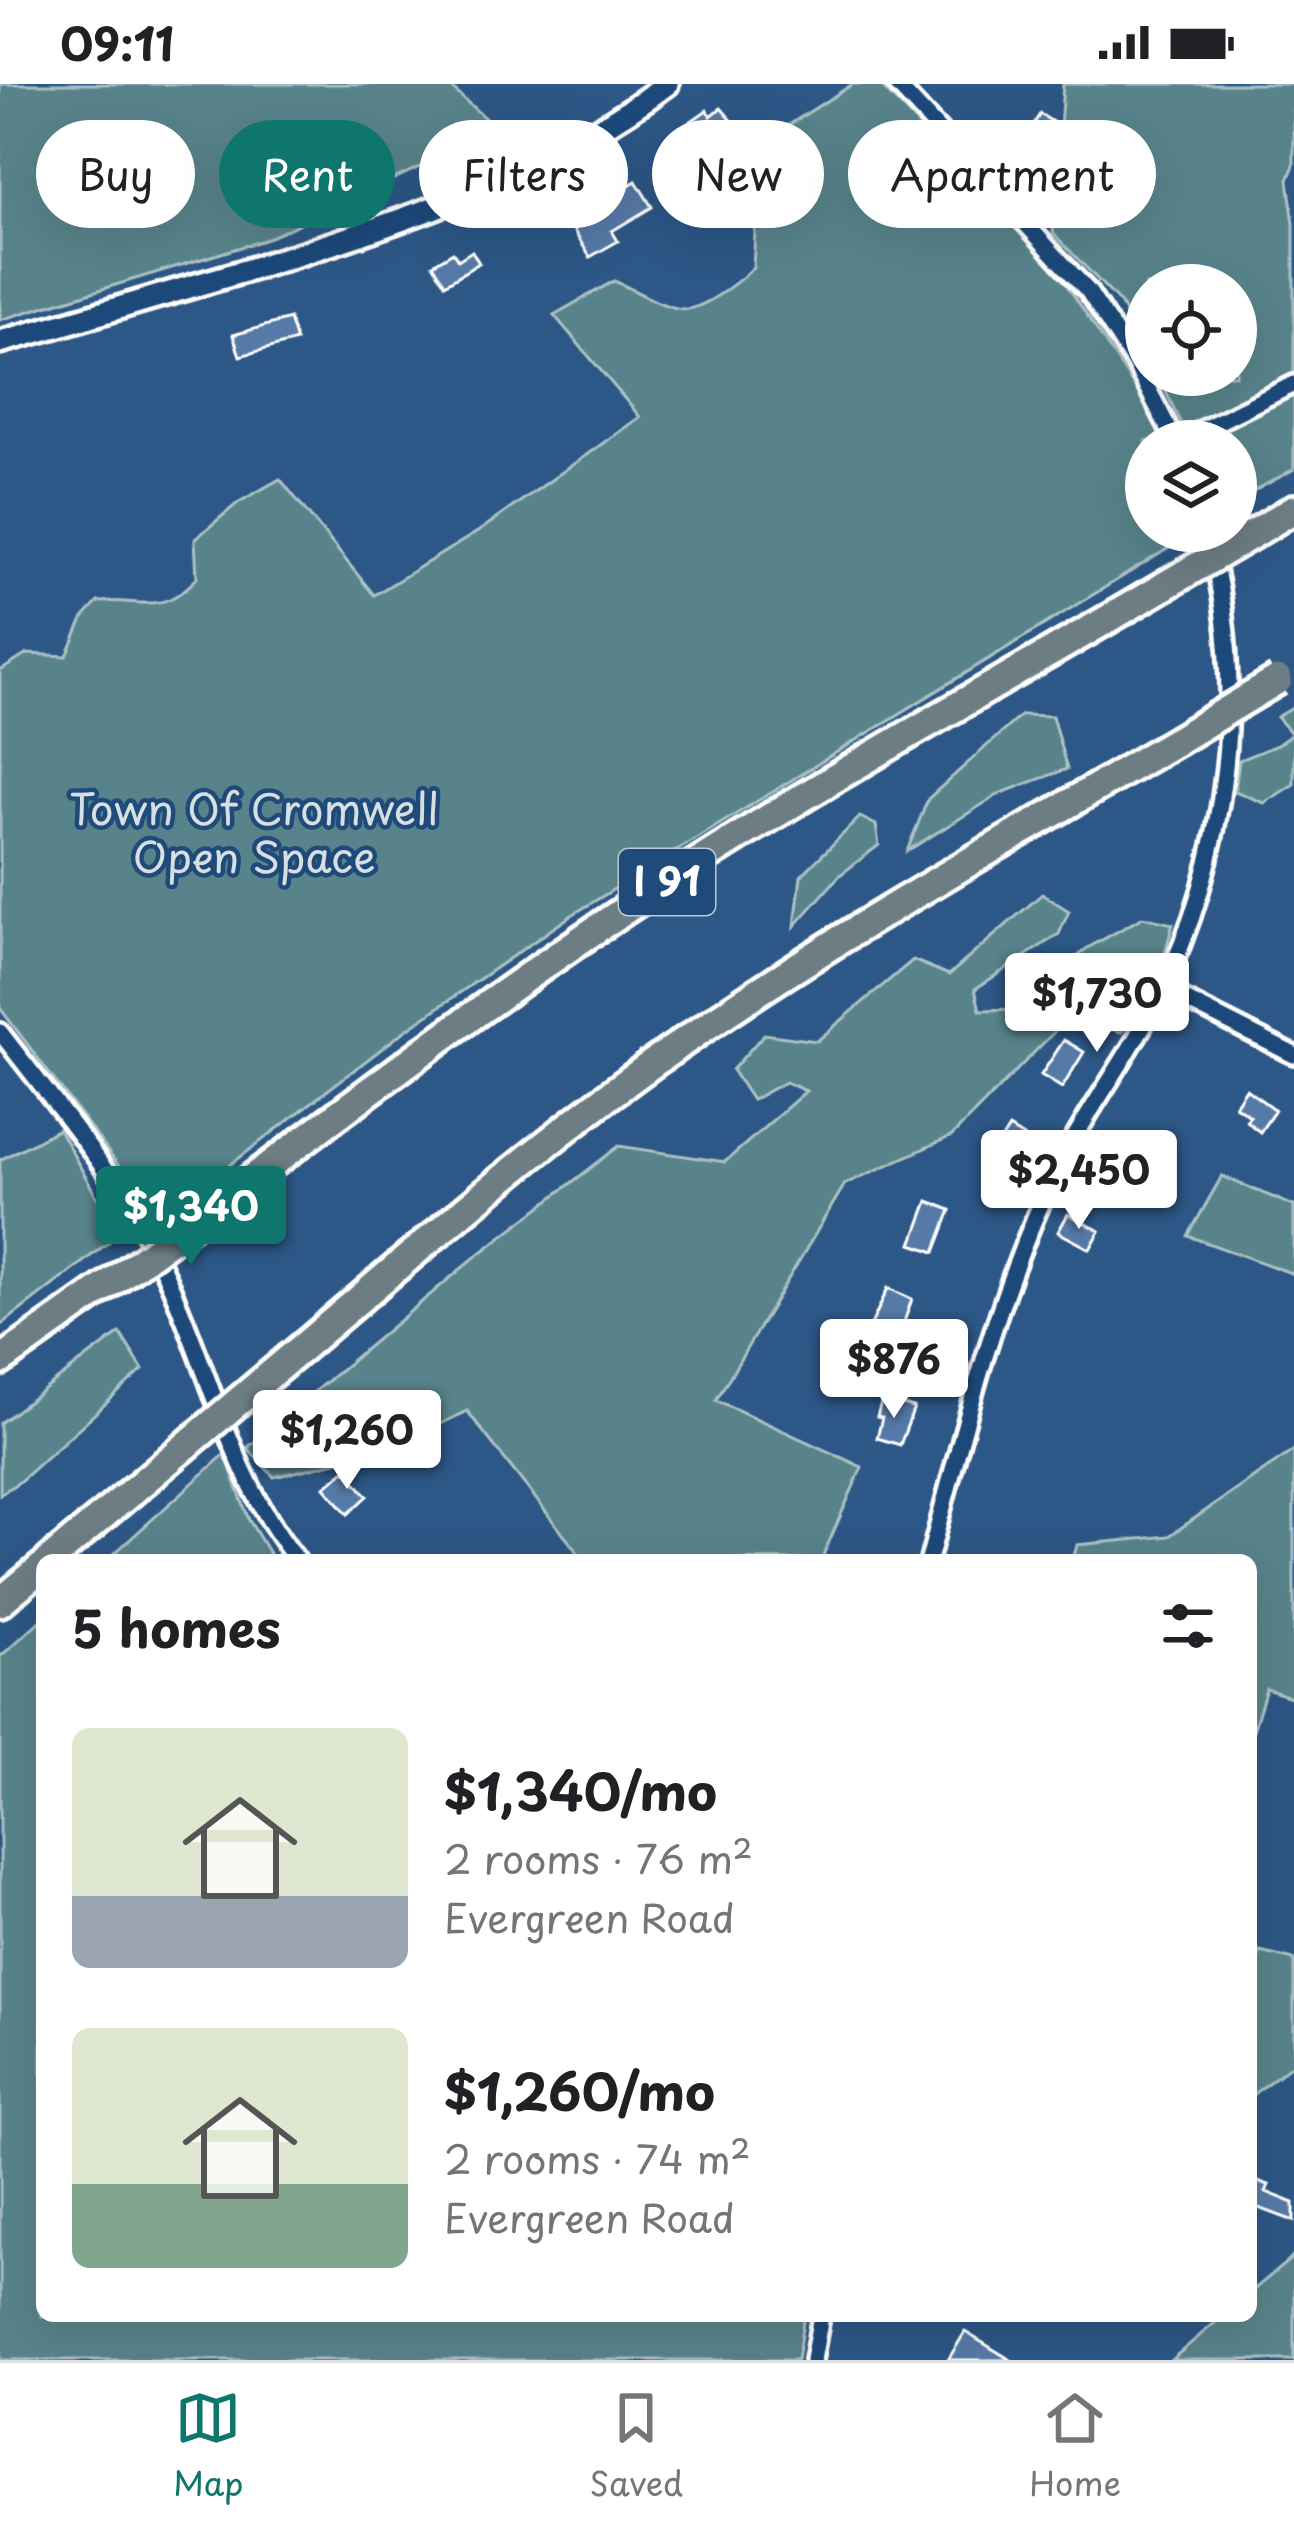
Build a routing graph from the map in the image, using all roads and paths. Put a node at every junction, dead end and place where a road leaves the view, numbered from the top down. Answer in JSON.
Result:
{"nodes":[{"id":1,"x":667,"y":84,"type":"edge"},
{"id":2,"x":896,"y":84,"type":"edge"},
{"id":3,"x":0,"y":342,"type":"edge"},
{"id":4,"x":1294,"y":384,"type":"edge"},
{"id":5,"x":1165,"y":420,"type":"edge"},
{"id":6,"x":1220,"y":420,"type":"edge"},
{"id":7,"x":1294,"y":509,"type":"edge"},
{"id":8,"x":1210,"y":552,"type":"edge"},
{"id":9,"x":1286,"y":676,"type":"edge"},
{"id":10,"x":1162,"y":988,"type":"junction"},
{"id":11,"x":0,"y":1032,"type":"edge"},
{"id":12,"x":1294,"y":1055,"type":"edge"},
{"id":13,"x":0,"y":1361,"type":"edge"},
{"id":14,"x":57,"y":1554,"type":"edge"},
{"id":15,"x":292,"y":1554,"type":"edge"},
{"id":16,"x":931,"y":1554,"type":"edge"},
{"id":17,"x":36,"y":1572,"type":"edge"},
{"id":18,"x":0,"y":1603,"type":"edge"},
{"id":19,"x":820,"y":2322,"type":"edge"},
{"id":20,"x":813,"y":2360,"type":"edge"}],
"edges":[{"from":1,"to":3,"type":"street"},
{"from":2,"to":5,"type":"street"},
{"from":4,"to":6,"type":"street"},
{"from":7,"to":13,"type":"highway","number":"I 91","bridge":true},
{"from":8,"to":10,"type":"street"},
{"from":9,"to":14,"type":"highway","bridge":true},
{"from":10,"to":12,"type":"street"},
{"from":10,"to":16,"type":"street"},
{"from":11,"to":15,"type":"street"},
{"from":17,"to":18,"type":"highway"},
{"from":19,"to":20,"type":"street"}]}
